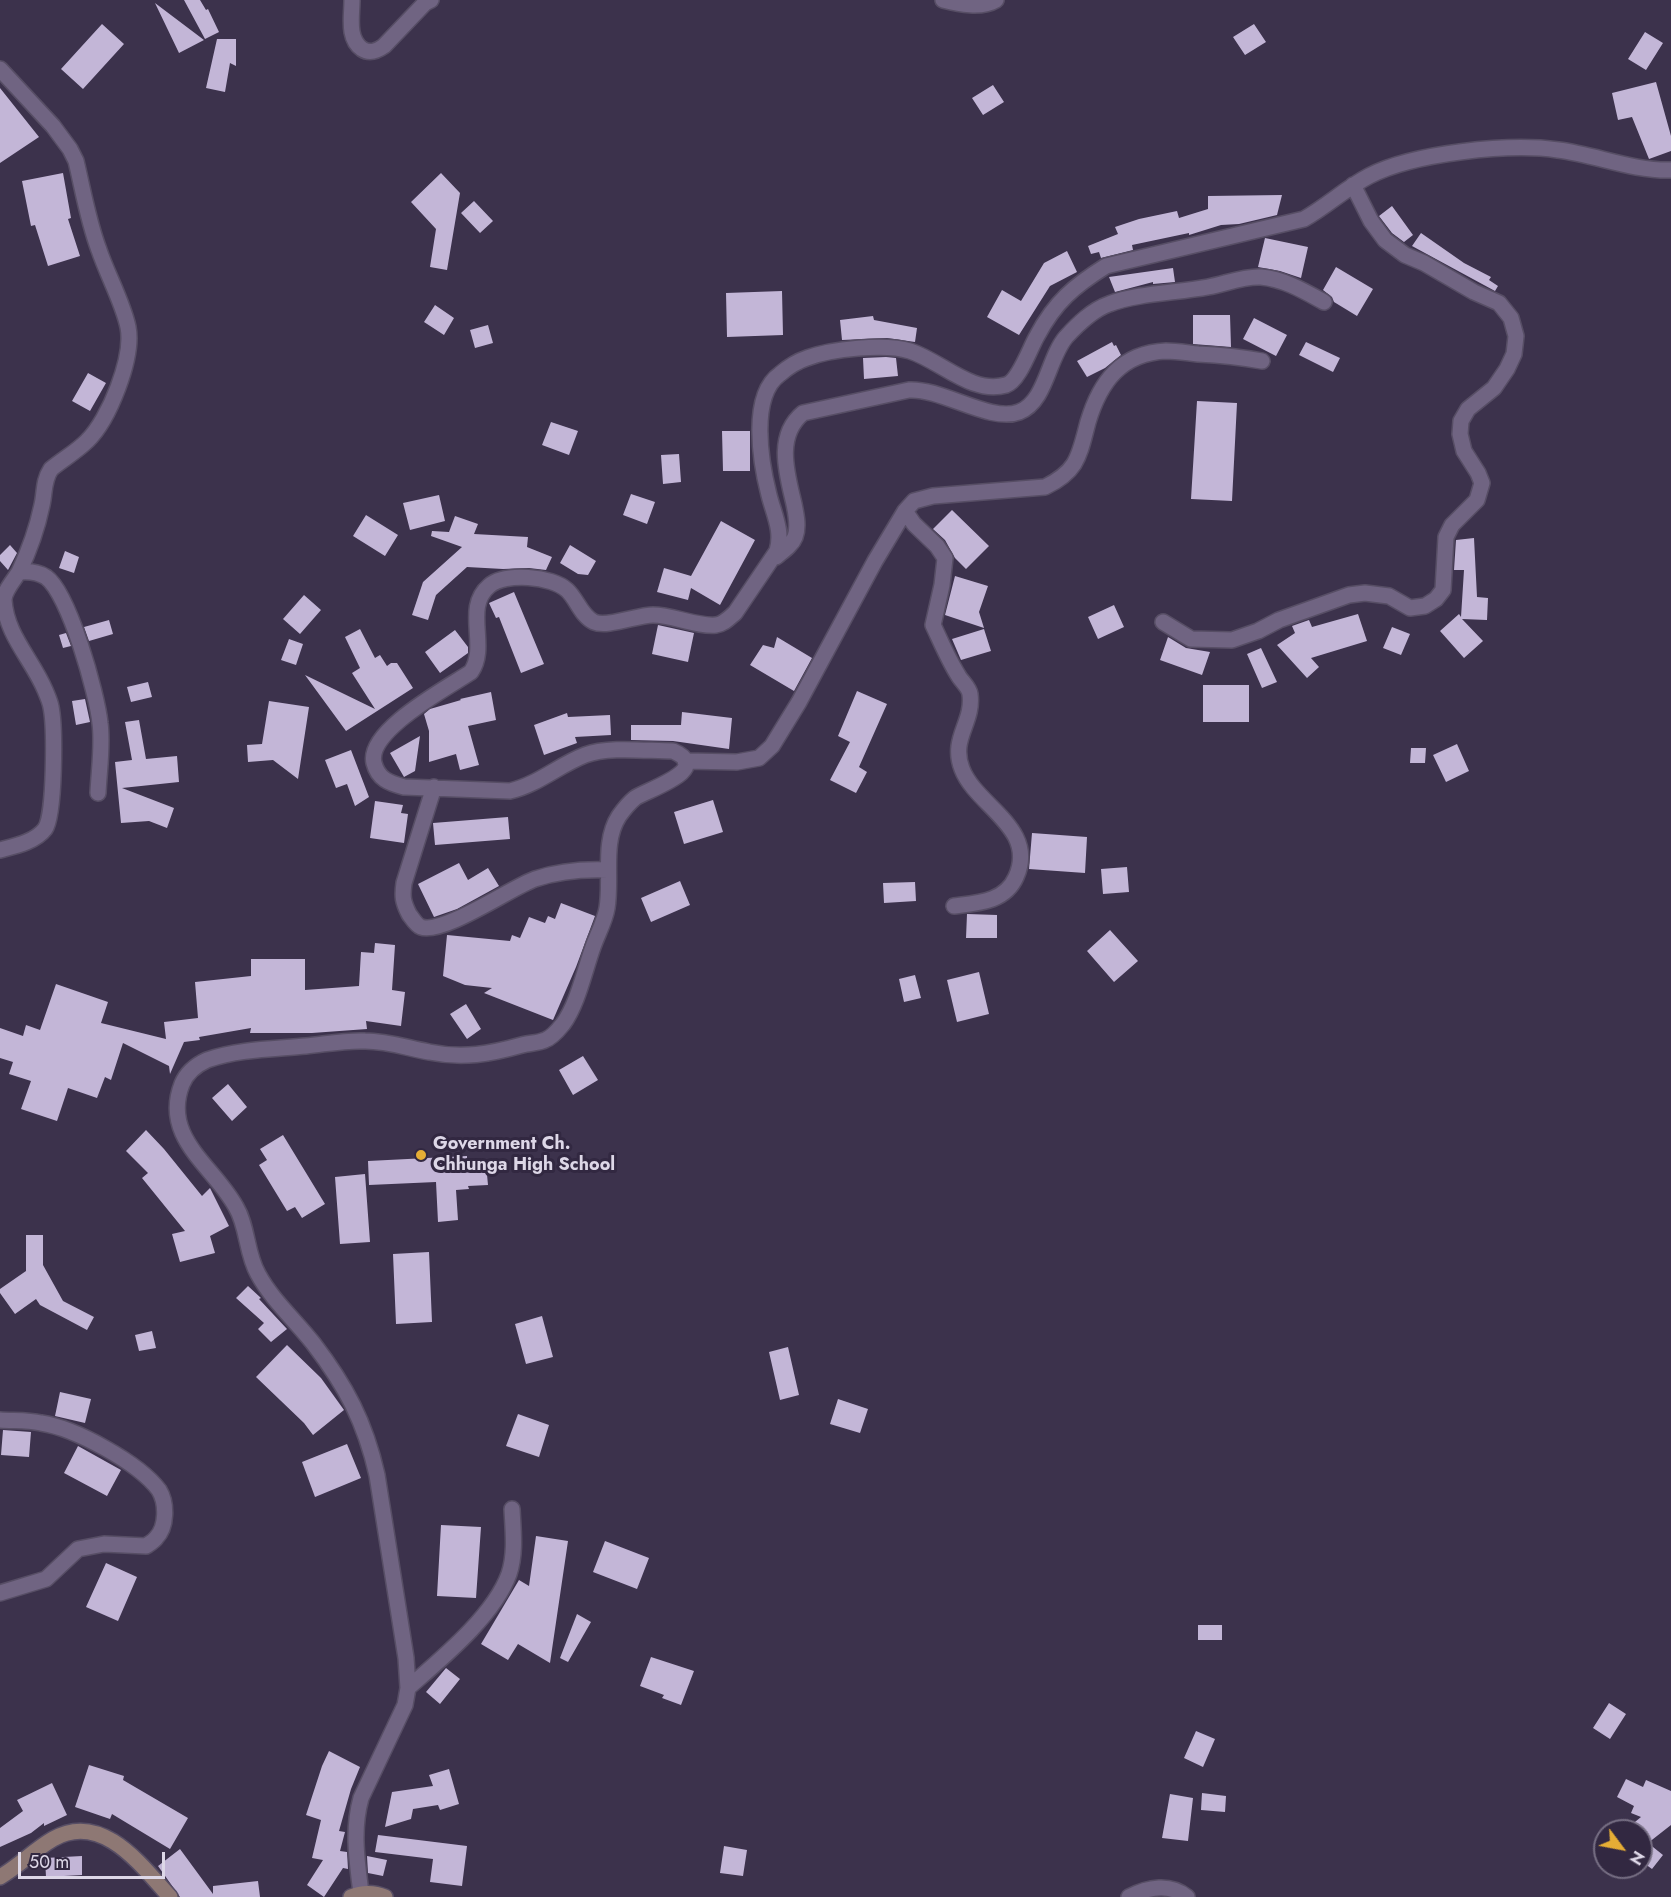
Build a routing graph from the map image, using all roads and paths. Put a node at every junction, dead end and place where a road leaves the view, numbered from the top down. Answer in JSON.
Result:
{"nodes":[{"id":1,"x":352,"y":0,"type":"edge"},
{"id":2,"x":431,"y":0,"type":"edge"},
{"id":3,"x":943,"y":0,"type":"edge"},
{"id":4,"x":996,"y":0,"type":"edge"},
{"id":5,"x":0,"y":69,"type":"edge"},
{"id":6,"x":1671,"y":171,"type":"edge"},
{"id":7,"x":1353,"y":185,"type":"junction"},
{"id":8,"x":1324,"y":302,"type":"dead end"},
{"id":9,"x":1262,"y":361,"type":"dead end"},
{"id":10,"x":904,"y":511,"type":"junction"},
{"id":11,"x":772,"y":561,"type":"junction"},
{"id":12,"x":19,"y":572,"type":"junction"},
{"id":13,"x":1163,"y":622,"type":"dead end"},
{"id":14,"x":685,"y":761,"type":"junction"},
{"id":15,"x":434,"y":787,"type":"junction"},
{"id":16,"x":98,"y":793,"type":"dead end"},
{"id":17,"x":0,"y":850,"type":"edge"},
{"id":18,"x":608,"y":870,"type":"junction"},
{"id":19,"x":954,"y":906,"type":"dead end"},
{"id":20,"x":0,"y":1420,"type":"edge"},
{"id":21,"x":512,"y":1509,"type":"dead end"},
{"id":22,"x":0,"y":1593,"type":"edge"},
{"id":23,"x":408,"y":1688,"type":"junction"},
{"id":24,"x":0,"y":1877,"type":"edge"},
{"id":25,"x":356,"y":1895,"type":"edge"},
{"id":26,"x":170,"y":1897,"type":"edge"},
{"id":27,"x":385,"y":1897,"type":"edge"},
{"id":28,"x":1129,"y":1897,"type":"edge"},
{"id":29,"x":1187,"y":1897,"type":"edge"}],
"edges":[{"from":1,"to":2,"type":"street"},
{"from":3,"to":4,"type":"street"},
{"from":5,"to":12,"type":"street"},
{"from":6,"to":7,"type":"street"},
{"from":7,"to":11,"type":"street"},
{"from":7,"to":13,"type":"street"},
{"from":8,"to":11,"type":"street"},
{"from":9,"to":10,"type":"street"},
{"from":10,"to":14,"type":"street"},
{"from":10,"to":19,"type":"street"},
{"from":11,"to":15,"type":"street"},
{"from":12,"to":16,"type":"street"},
{"from":12,"to":17,"type":"street"},
{"from":14,"to":15,"type":"street"},
{"from":14,"to":18,"type":"street"},
{"from":15,"to":18,"type":"street"},
{"from":18,"to":23,"type":"street"},
{"from":20,"to":22,"type":"street"},
{"from":21,"to":23,"type":"street"},
{"from":23,"to":25,"type":"street"},
{"from":24,"to":26,"type":"street"},
{"from":25,"to":27,"type":"street"},
{"from":28,"to":29,"type":"street"}]}
